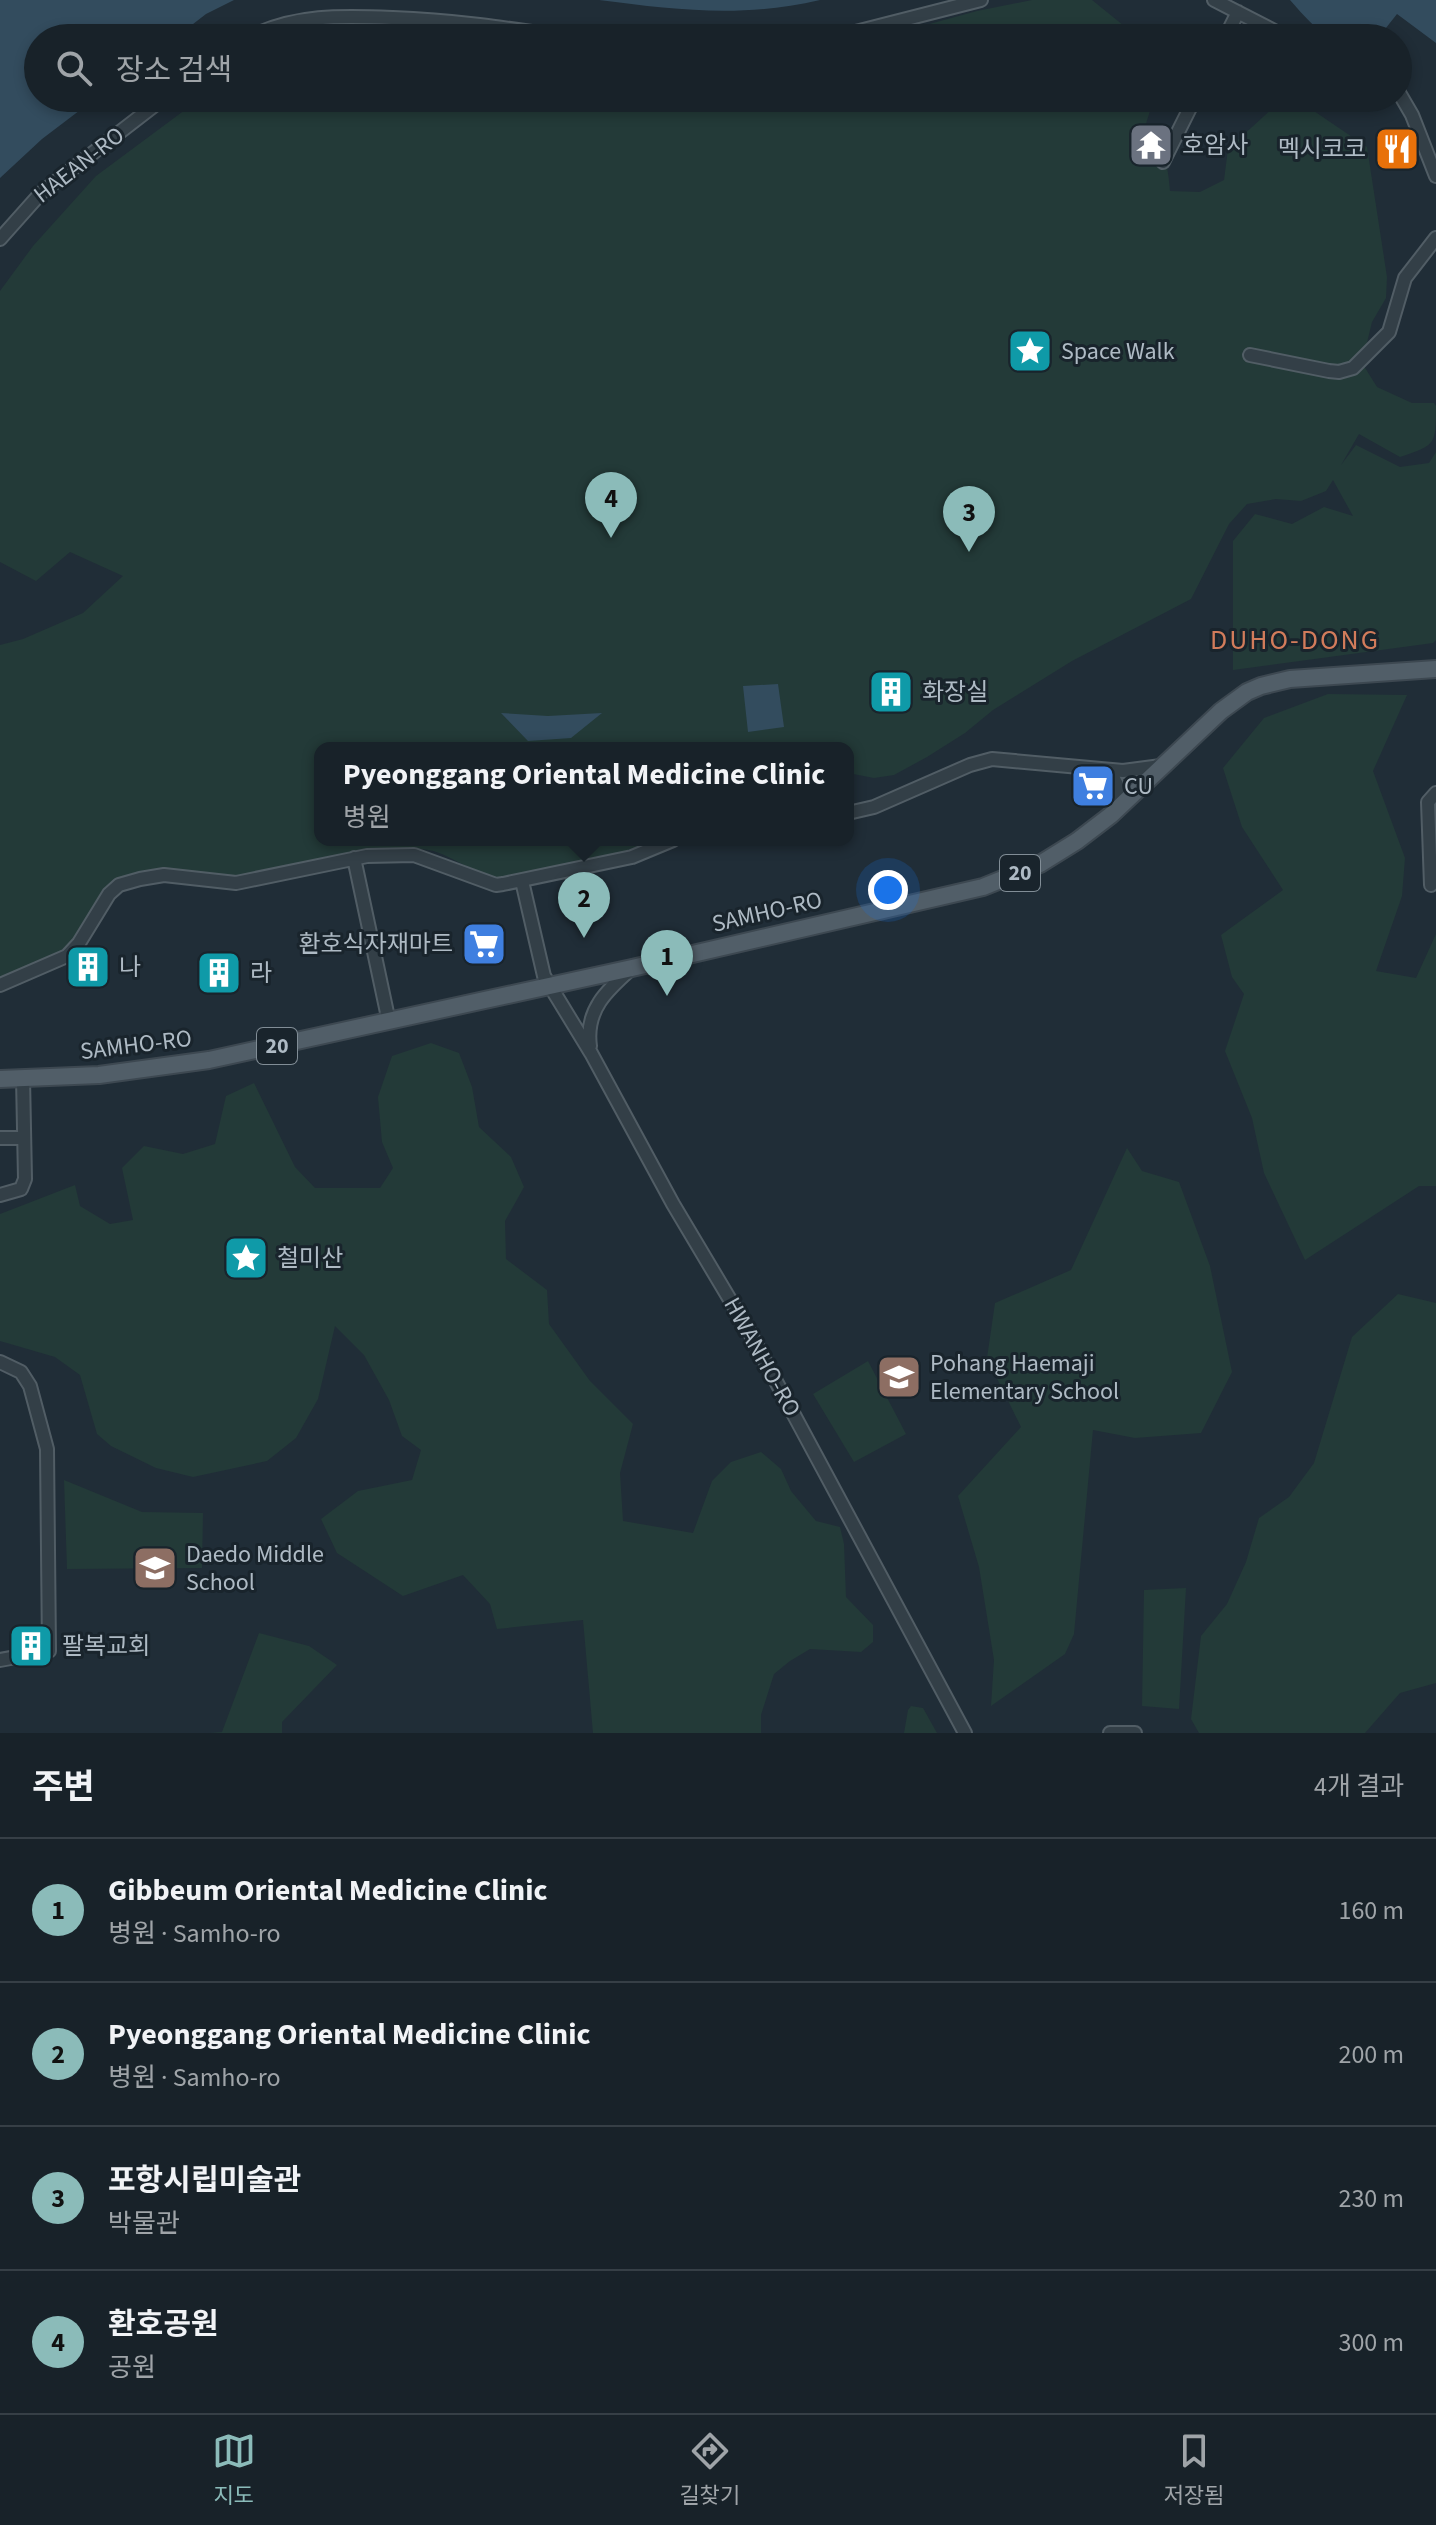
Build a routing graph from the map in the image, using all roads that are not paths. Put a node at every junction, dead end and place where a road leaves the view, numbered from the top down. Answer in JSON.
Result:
{"nodes":[{"id":1,"x":981,"y":0,"type":"edge"},
{"id":2,"x":1214,"y":0,"type":"edge"},
{"id":3,"x":1238,"y":12,"type":"junction"},
{"id":4,"x":282,"y":24,"type":"edge"},
{"id":5,"x":477,"y":24,"type":"edge"},
{"id":6,"x":887,"y":24,"type":"edge"},
{"id":7,"x":1232,"y":24,"type":"edge"},
{"id":8,"x":1261,"y":24,"type":"edge"},
{"id":9,"x":146,"y":112,"type":"edge"},
{"id":10,"x":1188,"y":112,"type":"edge"},
{"id":11,"x":1410,"y":112,"type":"edge"},
{"id":12,"x":1163,"y":162,"type":"dead end"},
{"id":13,"x":1436,"y":176,"type":"edge"},
{"id":14,"x":1436,"y":238,"type":"edge"},
{"id":15,"x":0,"y":239,"type":"edge"},
{"id":16,"x":1250,"y":355,"type":"dead end"},
{"id":17,"x":1436,"y":669,"type":"edge"},
{"id":18,"x":1162,"y":766,"type":"junction"},
{"id":19,"x":1100,"y":770,"type":"junction"},
{"id":20,"x":1436,"y":793,"type":"edge"},
{"id":21,"x":854,"y":812,"type":"edge"},
{"id":22,"x":1111,"y":815,"type":"junction"},
{"id":23,"x":659,"y":846,"type":"edge"},
{"id":24,"x":354,"y":858,"type":"junction"},
{"id":25,"x":522,"y":881,"type":"junction"},
{"id":26,"x":1431,"y":885,"type":"dead end"},
{"id":27,"x":632,"y":968,"type":"junction"},
{"id":28,"x":0,"y":985,"type":"edge"},
{"id":29,"x":550,"y":986,"type":"junction"},
{"id":30,"x":389,"y":1022,"type":"junction"},
{"id":31,"x":591,"y":1053,"type":"junction"},
{"id":32,"x":23,"y":1078,"type":"junction"},
{"id":33,"x":0,"y":1079,"type":"edge"},
{"id":34,"x":0,"y":1138,"type":"edge"},
{"id":35,"x":24,"y":1138,"type":"junction"},
{"id":36,"x":0,"y":1195,"type":"edge"},
{"id":37,"x":0,"y":1362,"type":"edge"},
{"id":38,"x":0,"y":1658,"type":"edge"},
{"id":39,"x":965,"y":1733,"type":"edge"},
{"id":40,"x":1110,"y":1733,"type":"edge"},
{"id":41,"x":1135,"y":1733,"type":"edge"}],
"edges":[{"from":1,"to":6,"type":"street"},
{"from":2,"to":3,"type":"street"},
{"from":3,"to":7,"type":"street"},
{"from":3,"to":8,"type":"street"},
{"from":4,"to":5,"type":"street"},
{"from":9,"to":15,"type":"street","name":"HAEAN-RO"},
{"from":10,"to":12,"type":"street"},
{"from":11,"to":13,"type":"street"},
{"from":14,"to":16,"type":"street"},
{"from":17,"to":18,"type":"main road","name":"SAMHO-RO","number":"20"},
{"from":18,"to":19,"type":"street"},
{"from":18,"to":22,"type":"main road","name":"SAMHO-RO","number":"20"},
{"from":19,"to":21,"type":"street"},
{"from":19,"to":22,"type":"street"},
{"from":20,"to":26,"type":"street"},
{"from":22,"to":27,"type":"main road","name":"SAMHO-RO","number":"20"},
{"from":23,"to":25,"type":"street"},
{"from":24,"to":25,"type":"street"},
{"from":24,"to":28,"type":"street"},
{"from":24,"to":30,"type":"street"},
{"from":25,"to":29,"type":"street","name":"HWANHO-RO"},
{"from":27,"to":29,"type":"main road","name":"SAMHO-RO","number":"20"},
{"from":27,"to":31,"type":"street"},
{"from":29,"to":30,"type":"main road","name":"SAMHO-RO","number":"20"},
{"from":29,"to":31,"type":"street","name":"HWANHO-RO"},
{"from":30,"to":32,"type":"main road","name":"SAMHO-RO","number":"20"},
{"from":31,"to":39,"type":"street","name":"HWANHO-RO"},
{"from":32,"to":33,"type":"main road","name":"SAMHO-RO","number":"20"},
{"from":32,"to":35,"type":"street"},
{"from":34,"to":35,"type":"street"},
{"from":35,"to":36,"type":"street"},
{"from":37,"to":38,"type":"street"},
{"from":40,"to":41,"type":"street"}]}
